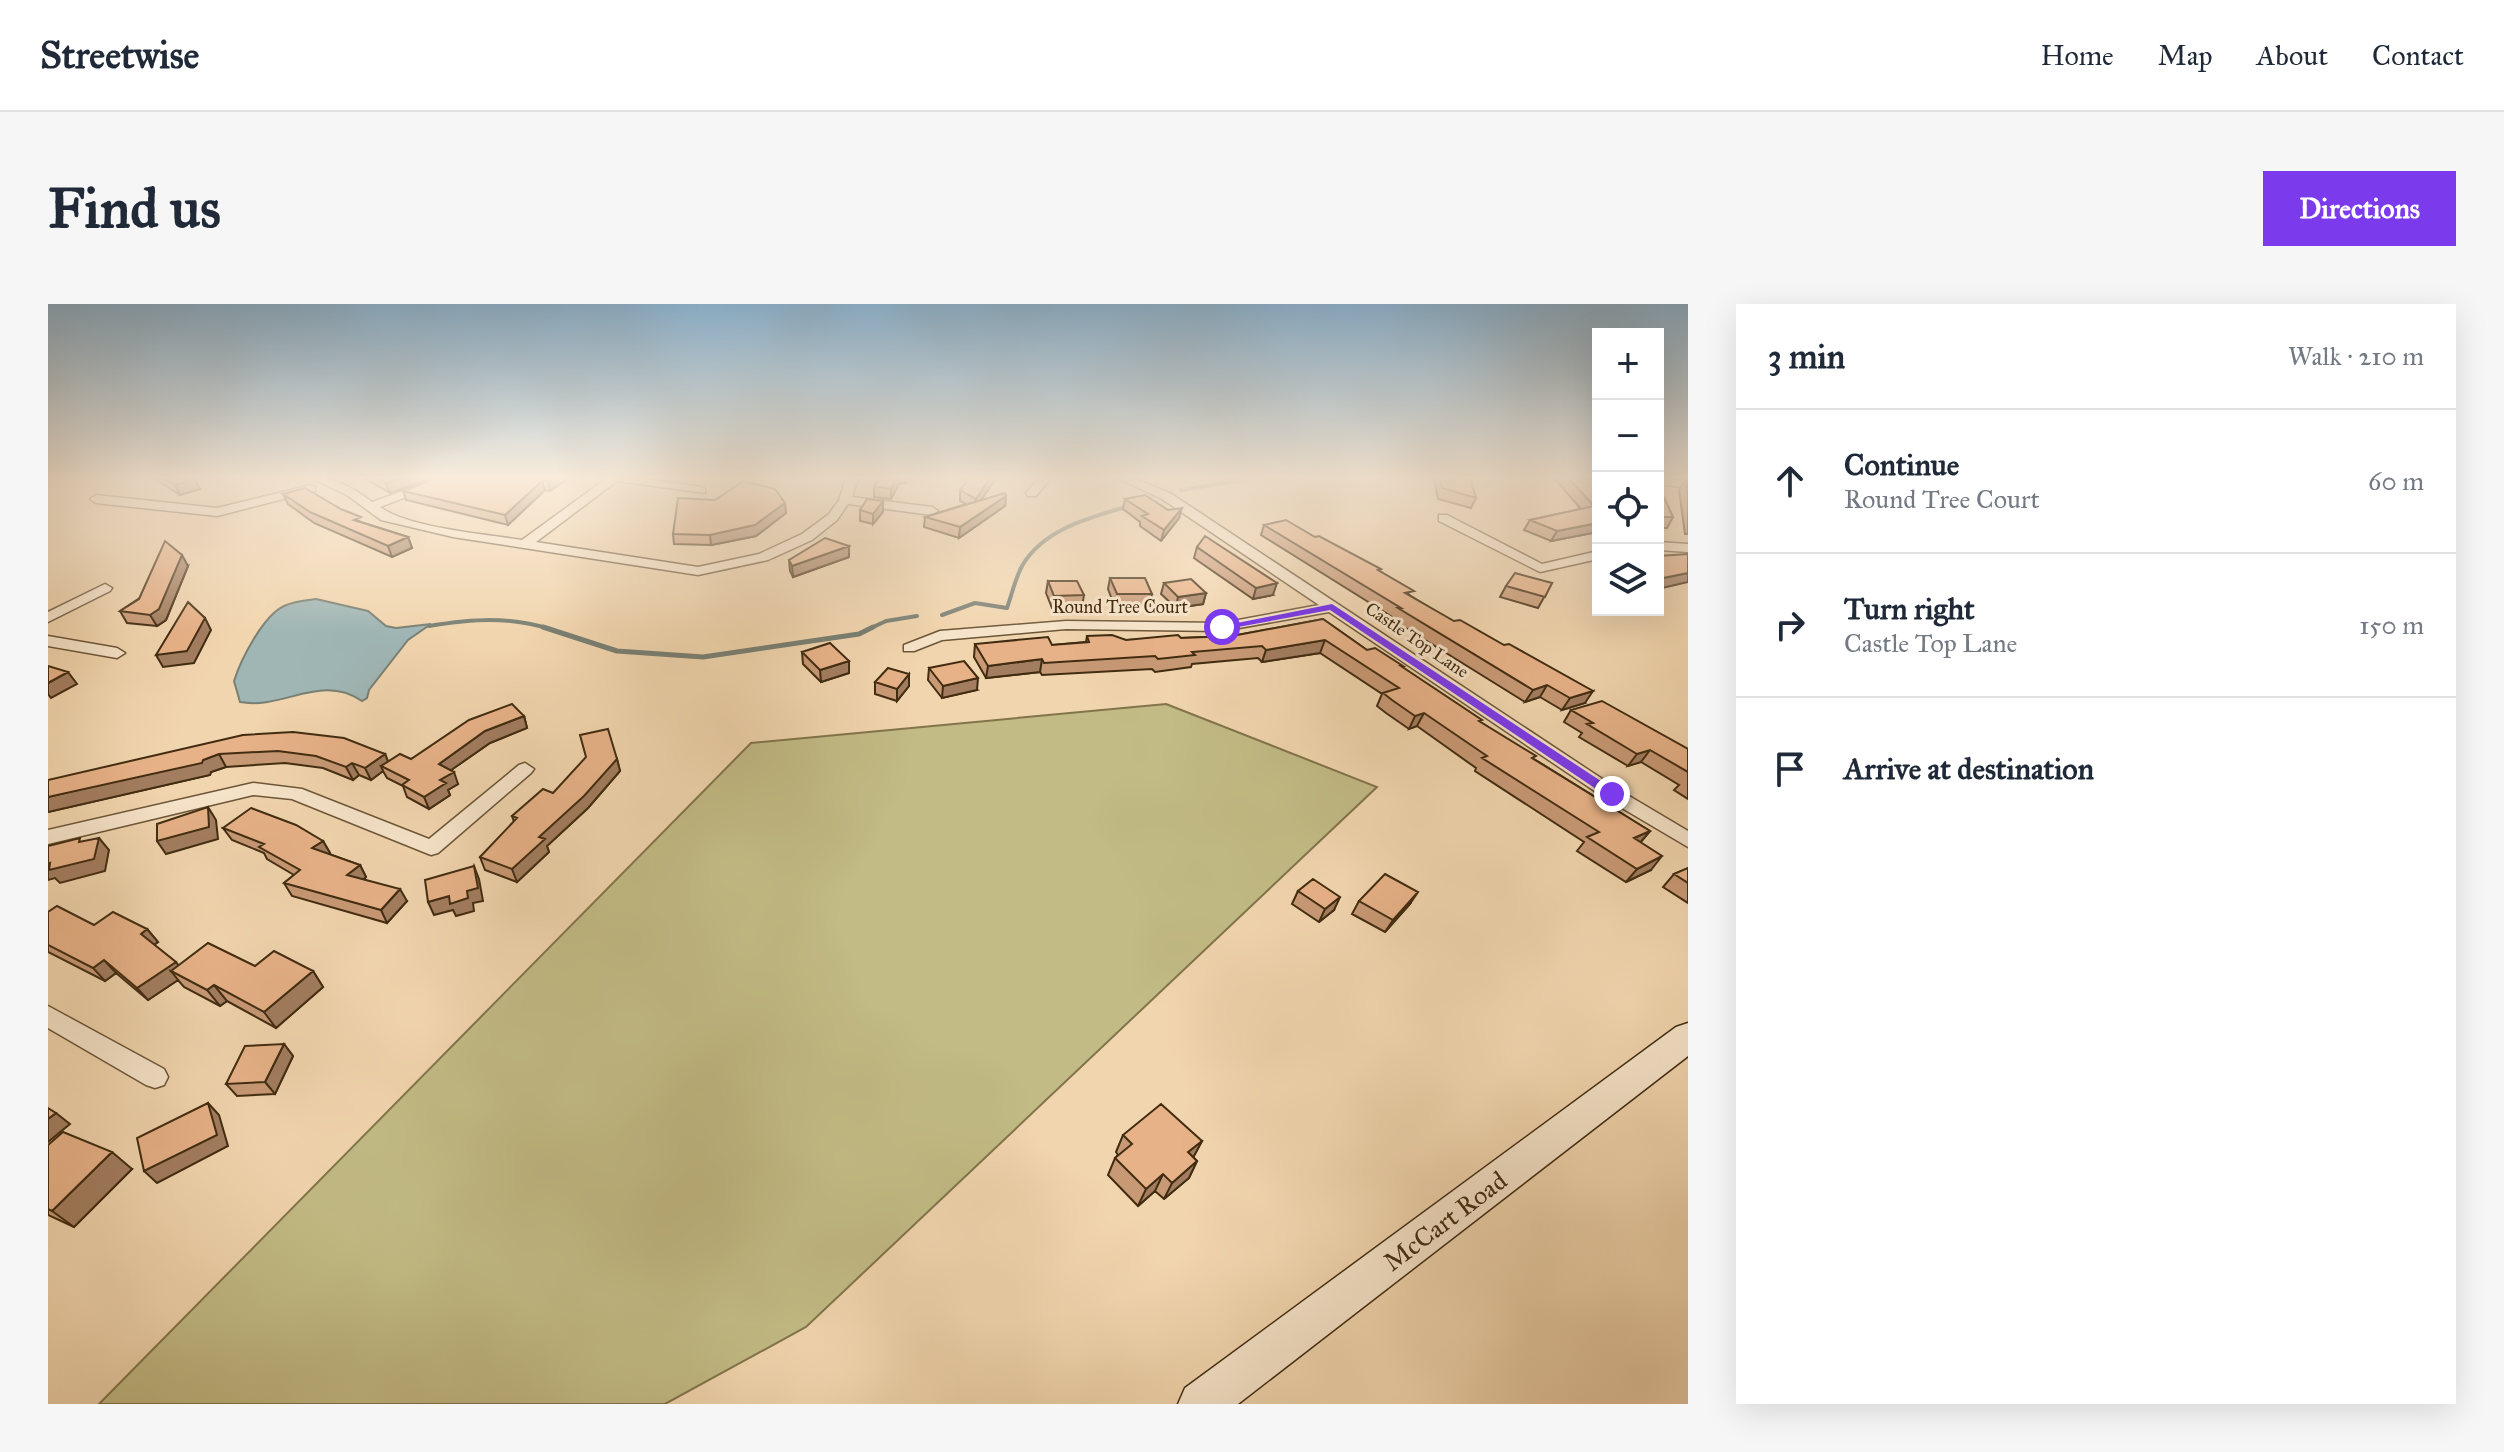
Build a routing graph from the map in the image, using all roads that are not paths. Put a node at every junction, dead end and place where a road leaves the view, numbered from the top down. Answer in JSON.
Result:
{"nodes":[{"id":1,"x":437,"y":529,"type":"edge"},
{"id":2,"x":545,"y":529,"type":"edge"},
{"id":3,"x":817,"y":529,"type":"edge"},
{"id":4,"x":1216,"y":529,"type":"edge"},
{"id":5,"x":1465,"y":529,"type":"edge"},
{"id":6,"x":525,"y":544,"type":"junction"},
{"id":7,"x":1664,"y":546,"type":"edge"},
{"id":8,"x":1688,"y":548,"type":"edge"},
{"id":9,"x":1592,"y":556,"type":"edge"},
{"id":10,"x":105,"y":588,"type":"dead end"},
{"id":11,"x":1332,"y":607,"type":"junction"},
{"id":12,"x":48,"y":618,"type":"edge"},
{"id":13,"x":48,"y":641,"type":"edge"},
{"id":14,"x":909,"y":648,"type":"dead end"},
{"id":15,"x":117,"y":653,"type":"dead end"},
{"id":16,"x":525,"y":769,"type":"dead end"},
{"id":17,"x":48,"y":837,"type":"edge"},
{"id":18,"x":1688,"y":840,"type":"edge"},
{"id":19,"x":48,"y":1016,"type":"edge"},
{"id":20,"x":1688,"y":1037,"type":"edge"},
{"id":21,"x":155,"y":1077,"type":"dead end"},
{"id":22,"x":1201,"y":1404,"type":"edge"}],
"edges":[{"from":1,"to":6,"type":"street"},
{"from":2,"to":6,"type":"street"},
{"from":3,"to":6,"type":"street"},
{"from":4,"to":11,"type":"street","name":"Castle Top Lane"},
{"from":5,"to":9,"type":"street"},
{"from":7,"to":8,"type":"street"},
{"from":10,"to":12,"type":"street"},
{"from":11,"to":14,"type":"street","name":"Round Tree Court"},
{"from":11,"to":18,"type":"street","name":"Castle Top Lane"},
{"from":13,"to":15,"type":"street"},
{"from":16,"to":17,"type":"street"},
{"from":19,"to":21,"type":"street"},
{"from":20,"to":22,"type":"street","name":"McCart Road"}]}
